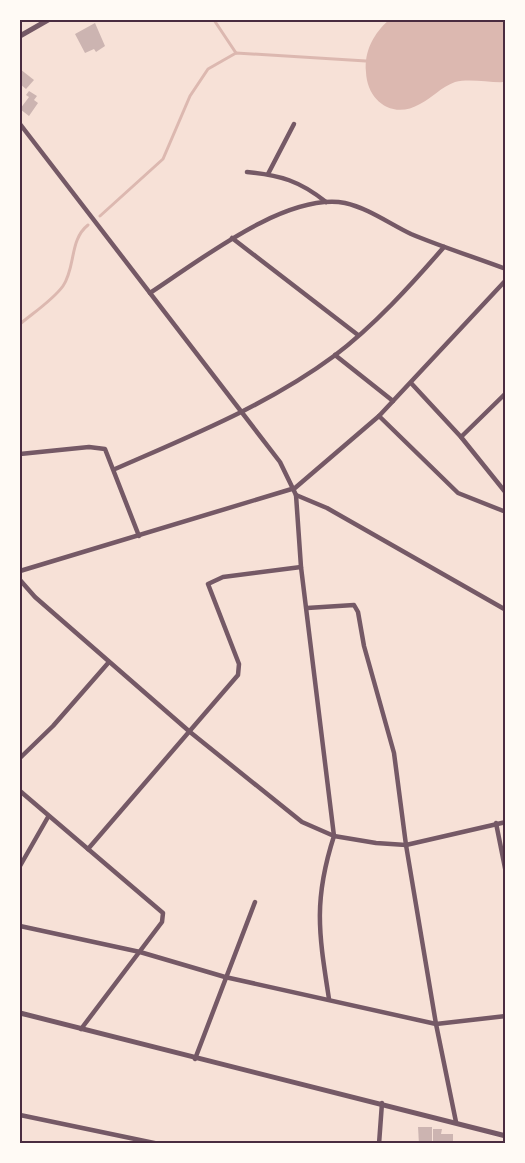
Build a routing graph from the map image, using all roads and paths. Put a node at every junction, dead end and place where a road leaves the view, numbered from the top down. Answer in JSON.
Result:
{"nodes":[{"id":1,"x":48,"y":20,"type":"edge"},
{"id":2,"x":20,"y":36,"type":"edge"},
{"id":3,"x":20,"y":124,"type":"edge"},
{"id":4,"x":294,"y":124,"type":"dead end"},
{"id":5,"x":247,"y":172,"type":"dead end"},
{"id":6,"x":268,"y":174,"type":"junction"},
{"id":7,"x":326,"y":202,"type":"junction"},
{"id":8,"x":232,"y":238,"type":"junction"},
{"id":9,"x":444,"y":247,"type":"junction"},
{"id":10,"x":506,"y":269,"type":"edge"},
{"id":11,"x":506,"y":279,"type":"edge"},
{"id":12,"x":150,"y":293,"type":"junction"},
{"id":13,"x":358,"y":335,"type":"junction"},
{"id":14,"x":335,"y":355,"type":"junction"},
{"id":15,"x":411,"y":383,"type":"junction"},
{"id":16,"x":506,"y":393,"type":"edge"},
{"id":17,"x":393,"y":401,"type":"junction"},
{"id":18,"x":240,"y":412,"type":"junction"},
{"id":19,"x":379,"y":416,"type":"junction"},
{"id":20,"x":461,"y":437,"type":"junction"},
{"id":21,"x":20,"y":454,"type":"edge"},
{"id":22,"x":115,"y":469,"type":"junction"},
{"id":23,"x":295,"y":488,"type":"junction"},
{"id":24,"x":506,"y":493,"type":"edge"},
{"id":25,"x":296,"y":495,"type":"junction"},
{"id":26,"x":506,"y":512,"type":"edge"},
{"id":27,"x":139,"y":536,"type":"junction"},
{"id":28,"x":301,"y":567,"type":"junction"},
{"id":29,"x":20,"y":571,"type":"edge"},
{"id":30,"x":20,"y":580,"type":"edge"},
{"id":31,"x":307,"y":608,"type":"junction"},
{"id":32,"x":506,"y":610,"type":"edge"},
{"id":33,"x":109,"y":663,"type":"junction"},
{"id":34,"x":190,"y":732,"type":"junction"},
{"id":35,"x":20,"y":758,"type":"edge"},
{"id":36,"x":20,"y":790,"type":"edge"},
{"id":37,"x":48,"y":817,"type":"junction"},
{"id":38,"x":506,"y":822,"type":"edge"},
{"id":39,"x":496,"y":824,"type":"junction"},
{"id":40,"x":334,"y":836,"type":"junction"},
{"id":41,"x":406,"y":844,"type":"junction"},
{"id":42,"x":88,"y":849,"type":"junction"},
{"id":43,"x":20,"y":866,"type":"edge"},
{"id":44,"x":506,"y":873,"type":"edge"},
{"id":45,"x":255,"y":902,"type":"dead end"},
{"id":46,"x":20,"y":926,"type":"edge"},
{"id":47,"x":140,"y":952,"type":"junction"},
{"id":48,"x":225,"y":977,"type":"junction"},
{"id":49,"x":329,"y":999,"type":"junction"},
{"id":50,"x":20,"y":1013,"type":"edge"},
{"id":51,"x":506,"y":1016,"type":"edge"},
{"id":52,"x":436,"y":1024,"type":"junction"},
{"id":53,"x":81,"y":1029,"type":"junction"},
{"id":54,"x":195,"y":1059,"type":"junction"},
{"id":55,"x":382,"y":1103,"type":"junction"},
{"id":56,"x":20,"y":1115,"type":"edge"},
{"id":57,"x":456,"y":1122,"type":"junction"},
{"id":58,"x":506,"y":1136,"type":"edge"},
{"id":59,"x":130,"y":1141,"type":"edge"},
{"id":60,"x":159,"y":1143,"type":"edge"},
{"id":61,"x":379,"y":1143,"type":"edge"}],
"edges":[{"from":1,"to":2,"type":"street"},
{"from":3,"to":12,"type":"street"},
{"from":4,"to":6,"type":"street"},
{"from":5,"to":6,"type":"street"},
{"from":6,"to":7,"type":"street"},
{"from":7,"to":8,"type":"street"},
{"from":7,"to":9,"type":"street"},
{"from":8,"to":12,"type":"street"},
{"from":8,"to":13,"type":"street"},
{"from":9,"to":10,"type":"street"},
{"from":9,"to":13,"type":"street"},
{"from":11,"to":15,"type":"street"},
{"from":12,"to":18,"type":"street"},
{"from":13,"to":14,"type":"street"},
{"from":14,"to":17,"type":"street"},
{"from":14,"to":18,"type":"street"},
{"from":15,"to":17,"type":"street"},
{"from":15,"to":20,"type":"street"},
{"from":16,"to":20,"type":"street"},
{"from":17,"to":19,"type":"street"},
{"from":18,"to":22,"type":"street"},
{"from":18,"to":23,"type":"street"},
{"from":19,"to":23,"type":"street"},
{"from":19,"to":26,"type":"street"},
{"from":20,"to":24,"type":"street"},
{"from":21,"to":22,"type":"street"},
{"from":22,"to":27,"type":"street"},
{"from":23,"to":25,"type":"street"},
{"from":23,"to":27,"type":"street"},
{"from":25,"to":28,"type":"street"},
{"from":25,"to":32,"type":"street"},
{"from":27,"to":29,"type":"street"},
{"from":28,"to":31,"type":"street"},
{"from":28,"to":34,"type":"street"},
{"from":30,"to":33,"type":"street"},
{"from":31,"to":40,"type":"street"},
{"from":31,"to":41,"type":"street"},
{"from":33,"to":34,"type":"street"},
{"from":33,"to":35,"type":"street"},
{"from":34,"to":40,"type":"street"},
{"from":34,"to":42,"type":"street"},
{"from":36,"to":37,"type":"street"},
{"from":37,"to":42,"type":"street"},
{"from":37,"to":43,"type":"street"},
{"from":38,"to":39,"type":"street"},
{"from":39,"to":41,"type":"street"},
{"from":39,"to":44,"type":"street"},
{"from":40,"to":41,"type":"street"},
{"from":40,"to":49,"type":"street"},
{"from":41,"to":52,"type":"street"},
{"from":42,"to":47,"type":"street"},
{"from":45,"to":48,"type":"street"},
{"from":46,"to":47,"type":"street"},
{"from":47,"to":48,"type":"street"},
{"from":47,"to":53,"type":"street"},
{"from":48,"to":49,"type":"street"},
{"from":48,"to":54,"type":"street"},
{"from":49,"to":52,"type":"street"},
{"from":50,"to":53,"type":"street"},
{"from":51,"to":52,"type":"street"},
{"from":52,"to":57,"type":"street"},
{"from":53,"to":54,"type":"street"},
{"from":54,"to":55,"type":"street"},
{"from":55,"to":57,"type":"street"},
{"from":55,"to":61,"type":"street"},
{"from":56,"to":59,"type":"street"},
{"from":57,"to":58,"type":"street"},
{"from":59,"to":60,"type":"street"}]}
